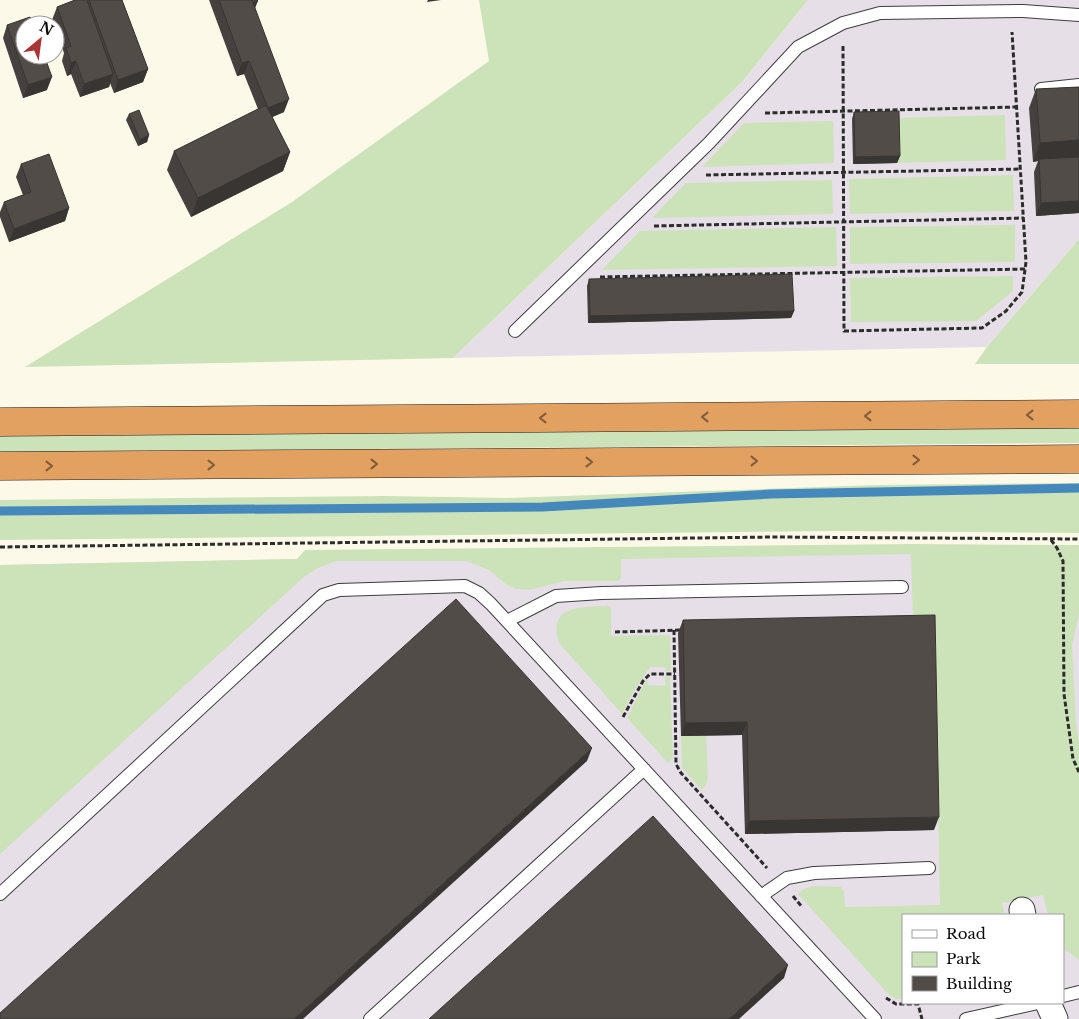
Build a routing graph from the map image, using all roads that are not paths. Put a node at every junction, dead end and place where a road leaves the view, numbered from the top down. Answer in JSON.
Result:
{"nodes":[{"id":1,"x":1079,"y":15,"type":"edge"},
{"id":2,"x":1079,"y":85,"type":"edge"},
{"id":3,"x":1041,"y":89,"type":"edge"},
{"id":4,"x":515,"y":331,"type":"dead end"},
{"id":5,"x":1079,"y":414,"type":"edge"},
{"id":6,"x":0,"y":422,"type":"edge"},
{"id":7,"x":1079,"y":459,"type":"edge"},
{"id":8,"x":0,"y":466,"type":"edge"},
{"id":9,"x":902,"y":587,"type":"dead end"},
{"id":10,"x":507,"y":621,"type":"junction"},
{"id":11,"x":644,"y":769,"type":"junction"},
{"id":12,"x":929,"y":868,"type":"dead end"},
{"id":13,"x":0,"y":894,"type":"edge"},
{"id":14,"x":761,"y":896,"type":"junction"},
{"id":15,"x":1079,"y":992,"type":"edge"},
{"id":16,"x":1064,"y":996,"type":"edge"},
{"id":17,"x":1034,"y":1004,"type":"edge"},
{"id":18,"x":1048,"y":1004,"type":"edge"},
{"id":19,"x":370,"y":1019,"type":"edge"},
{"id":20,"x":875,"y":1019,"type":"edge"},
{"id":21,"x":966,"y":1019,"type":"edge"},
{"id":22,"x":1055,"y":1019,"type":"edge"}],
"edges":[{"from":1,"to":4,"type":"lane"},
{"from":2,"to":3,"type":"lane"},
{"from":5,"to":6,"type":"highway","one_way":true},
{"from":8,"to":7,"type":"highway","one_way":true},
{"from":9,"to":10,"type":"lane"},
{"from":10,"to":11,"type":"lane"},
{"from":10,"to":13,"type":"lane"},
{"from":11,"to":14,"type":"lane"},
{"from":11,"to":19,"type":"lane"},
{"from":12,"to":14,"type":"lane"},
{"from":14,"to":20,"type":"lane"},
{"from":15,"to":16,"type":"lane"},
{"from":17,"to":21,"type":"lane"},
{"from":18,"to":22,"type":"street"}]}
